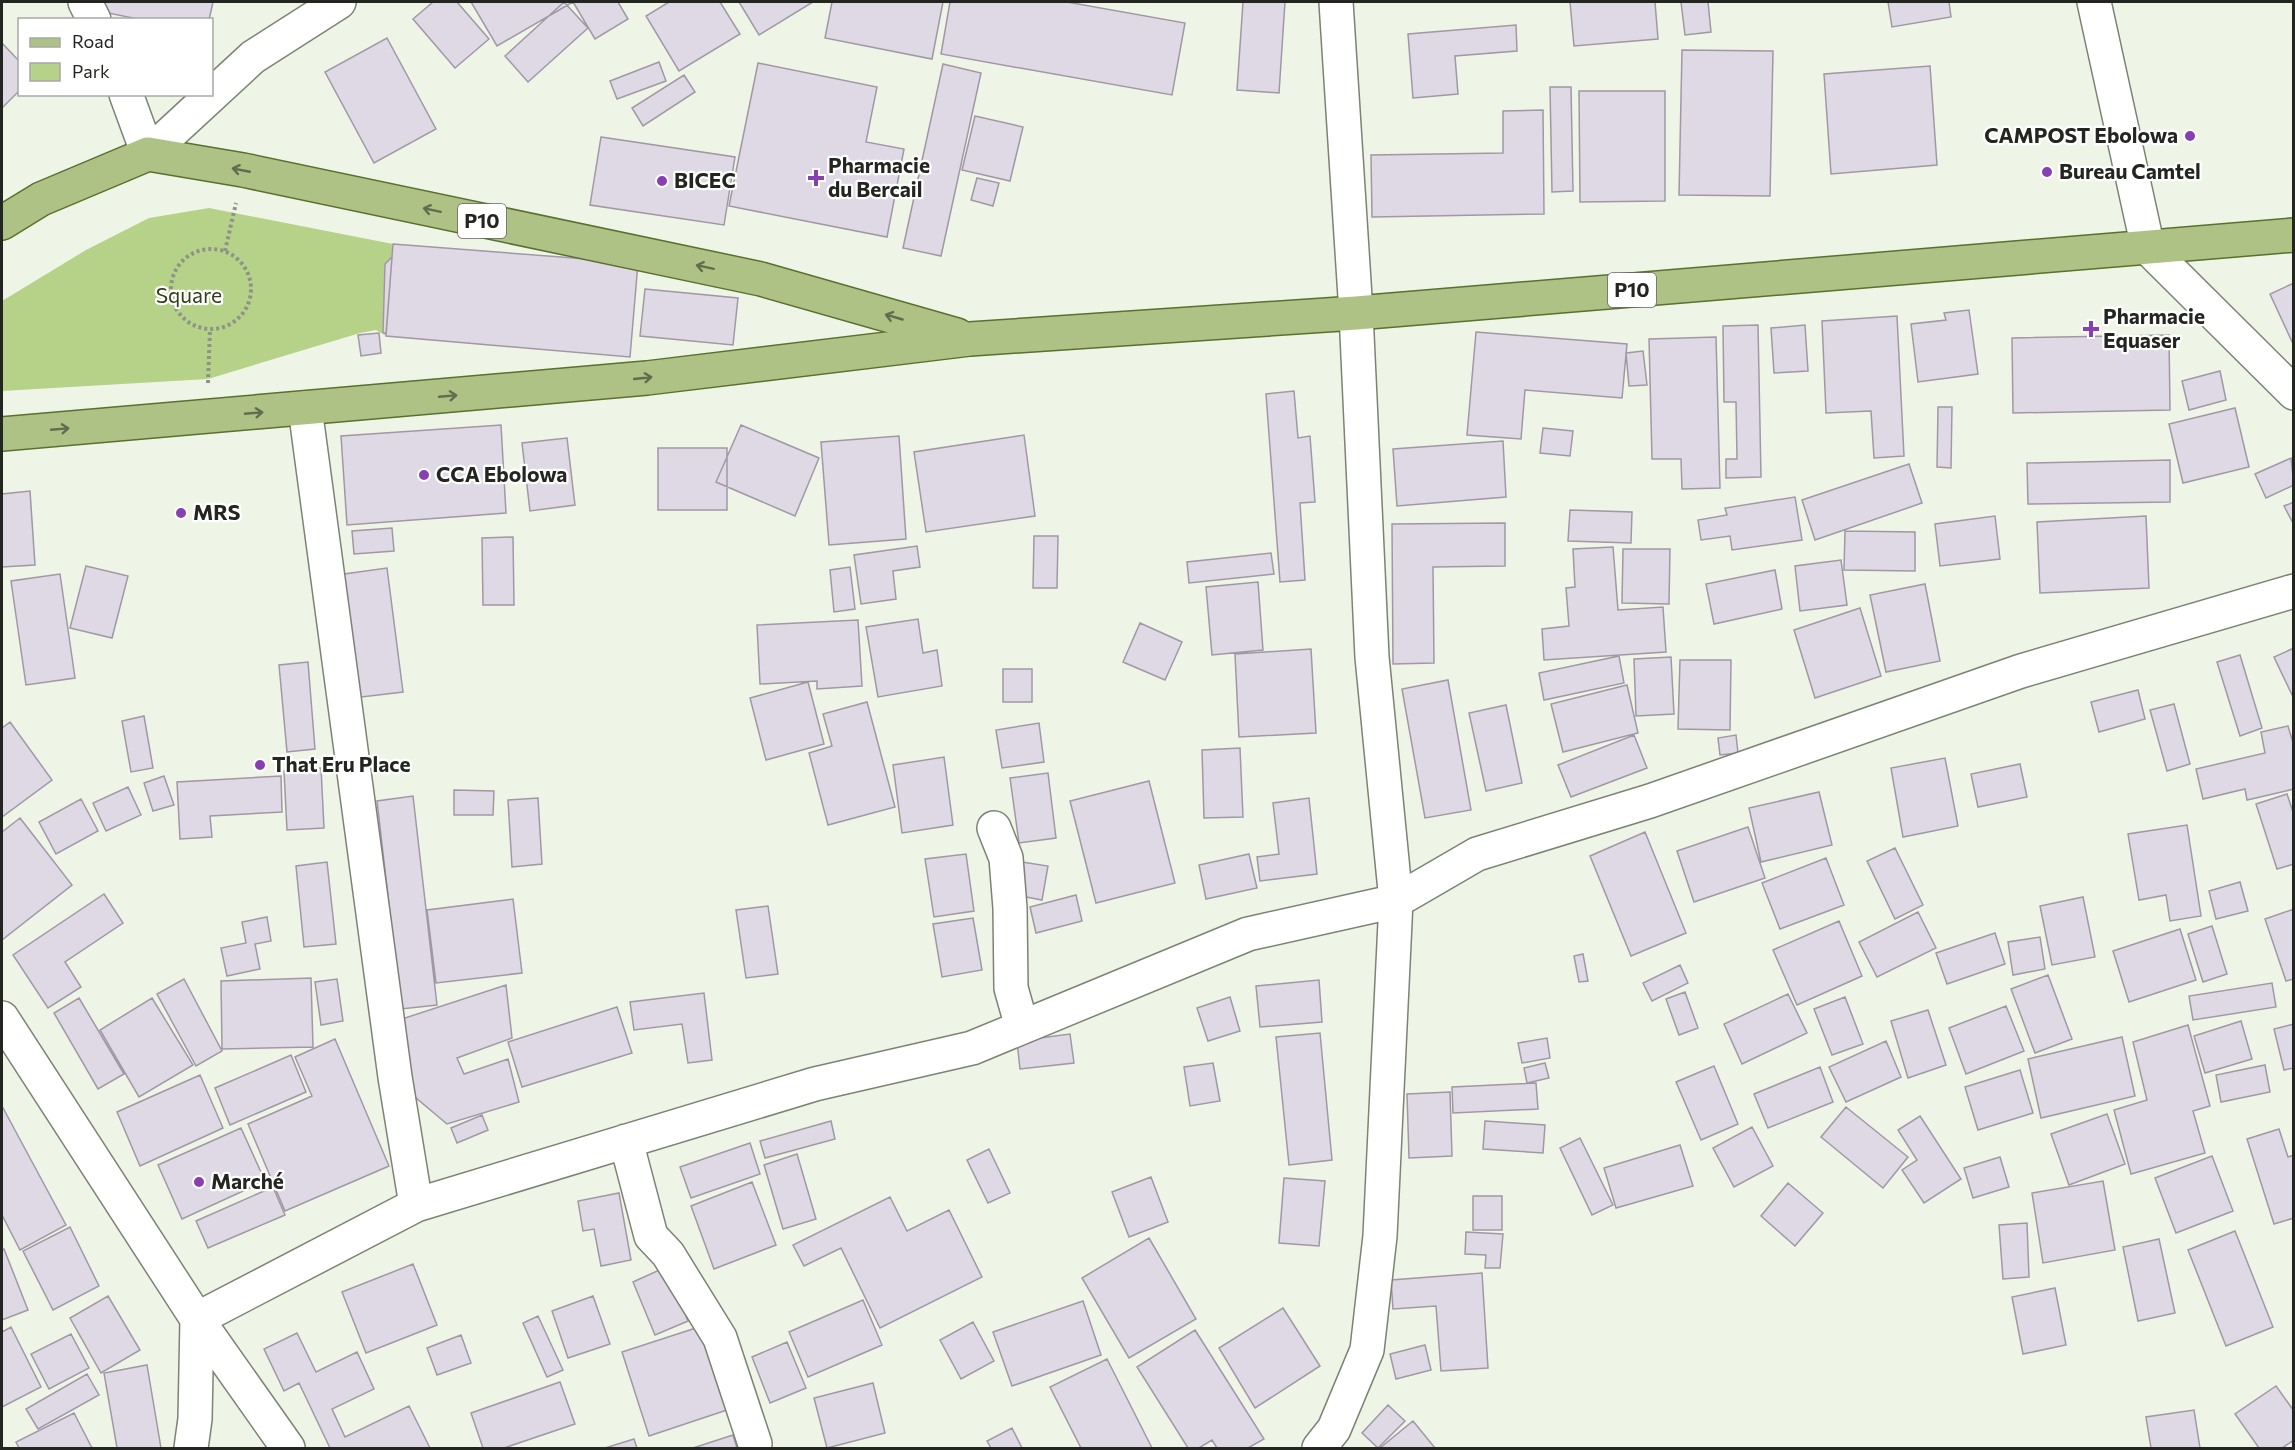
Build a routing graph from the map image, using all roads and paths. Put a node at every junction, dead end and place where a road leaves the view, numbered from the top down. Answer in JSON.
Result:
{"nodes":[{"id":1,"x":85,"y":2,"type":"edge"},
{"id":2,"x":339,"y":2,"type":"edge"},
{"id":3,"x":1336,"y":2,"type":"edge"},
{"id":4,"x":2094,"y":2,"type":"edge"},
{"id":5,"x":93,"y":18,"type":"edge"},
{"id":6,"x":213,"y":94,"type":"edge"},
{"id":7,"x":127,"y":96,"type":"edge"},
{"id":8,"x":211,"y":96,"type":"edge"},
{"id":9,"x":148,"y":154,"type":"junction"},
{"id":10,"x":243,"y":170,"type":"junction"},
{"id":11,"x":2,"y":223,"type":"edge"},
{"id":12,"x":2294,"y":235,"type":"edge"},
{"id":13,"x":2148,"y":248,"type":"junction"},
{"id":14,"x":225,"y":251,"type":"junction"},
{"id":15,"x":1356,"y":313,"type":"junction"},
{"id":16,"x":210,"y":329,"type":"junction"},
{"id":17,"x":970,"y":339,"type":"junction"},
{"id":18,"x":2294,"y":393,"type":"edge"},
{"id":19,"x":305,"y":408,"type":"junction"},
{"id":20,"x":209,"y":416,"type":"junction"},
{"id":21,"x":2,"y":434,"type":"edge"},
{"id":22,"x":2294,"y":591,"type":"edge"},
{"id":23,"x":994,"y":828,"type":"dead end"},
{"id":24,"x":1396,"y":901,"type":"junction"},
{"id":25,"x":2,"y":1018,"type":"edge"},
{"id":26,"x":1022,"y":1027,"type":"junction"},
{"id":27,"x":626,"y":1141,"type":"junction"},
{"id":28,"x":416,"y":1204,"type":"junction"},
{"id":29,"x":197,"y":1319,"type":"junction"},
{"id":30,"x":755,"y":1444,"type":"dead end"},
{"id":31,"x":191,"y":1449,"type":"edge"},
{"id":32,"x":288,"y":1449,"type":"edge"},
{"id":33,"x":1319,"y":1449,"type":"edge"}],
"edges":[{"from":1,"to":5,"type":"street"},
{"from":2,"to":6,"type":"street"},
{"from":3,"to":15,"type":"street"},
{"from":4,"to":13,"type":"street"},
{"from":7,"to":9,"type":"street"},
{"from":8,"to":9,"type":"street"},
{"from":10,"to":9,"type":"main road","number":"P10","one_way":true},
{"from":9,"to":11,"type":"main road"},
{"from":10,"to":14,"type":"path"},
{"from":17,"to":10,"type":"main road","number":"P10","one_way":true},
{"from":12,"to":13,"type":"main road","number":"P10"},
{"from":13,"to":15,"type":"main road","number":"P10"},
{"from":13,"to":18,"type":"street"},
{"from":14,"to":16,"type":"path"},
{"from":14,"to":16,"type":"path"},
{"from":15,"to":17,"type":"main road","number":"P10"},
{"from":15,"to":24,"type":"street"},
{"from":16,"to":20,"type":"path"},
{"from":19,"to":17,"type":"main road","number":"P10","one_way":true},
{"from":20,"to":19,"type":"main road","number":"P10","one_way":true},
{"from":19,"to":28,"type":"street"},
{"from":21,"to":20,"type":"main road","number":"P10","one_way":true},
{"from":22,"to":24,"type":"street"},
{"from":23,"to":26,"type":"street"},
{"from":24,"to":26,"type":"street"},
{"from":24,"to":33,"type":"street"},
{"from":25,"to":29,"type":"street"},
{"from":26,"to":27,"type":"street"},
{"from":27,"to":28,"type":"street"},
{"from":27,"to":30,"type":"street"},
{"from":28,"to":29,"type":"street"},
{"from":29,"to":31,"type":"street"},
{"from":29,"to":32,"type":"street"}]}
